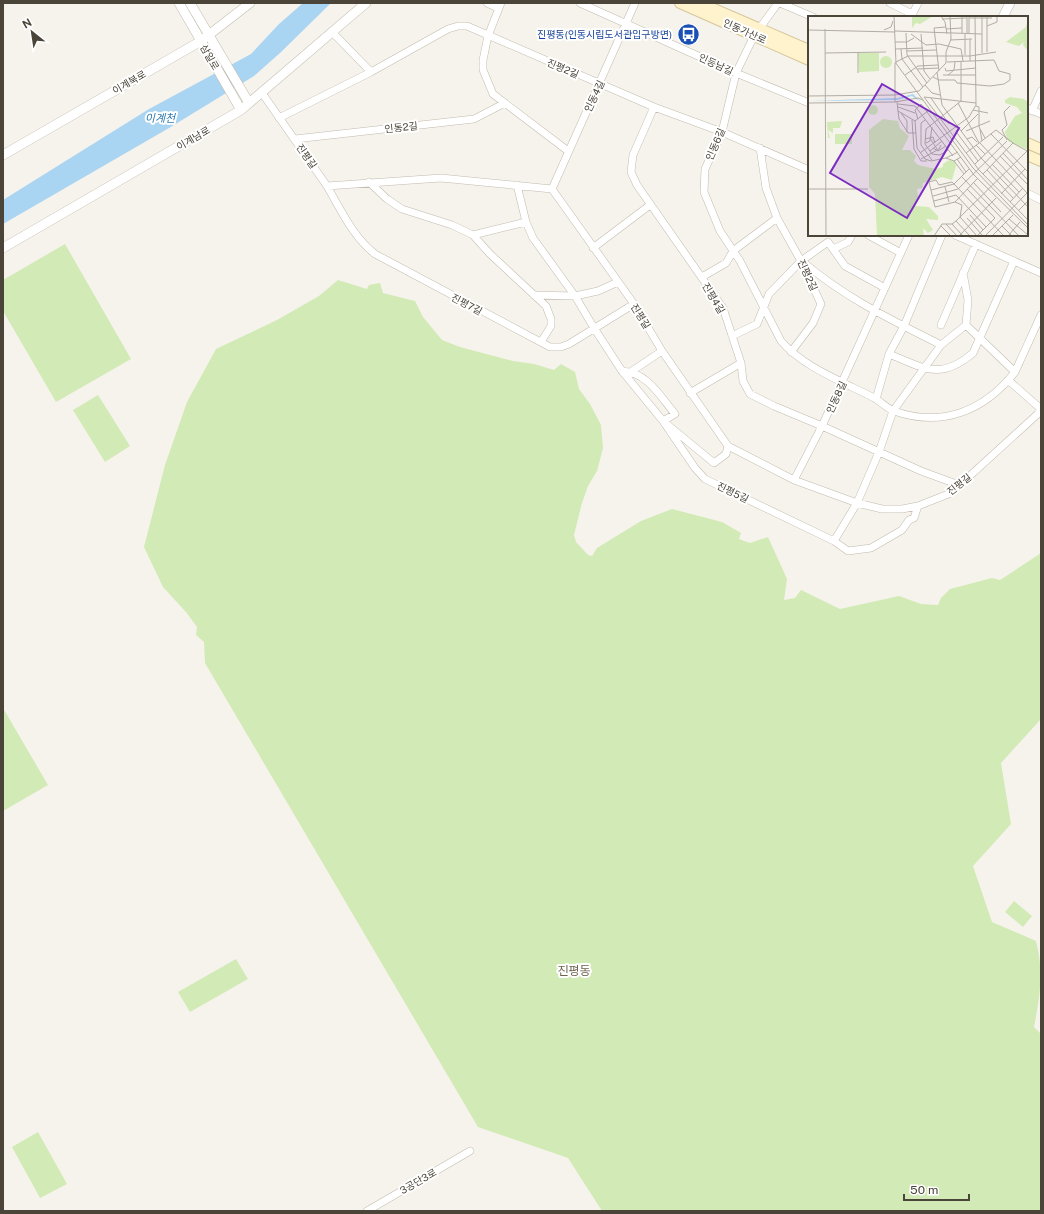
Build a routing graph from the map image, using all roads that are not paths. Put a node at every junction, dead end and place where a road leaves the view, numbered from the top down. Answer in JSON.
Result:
{"nodes":[{"id":1,"x":179,"y":3,"type":"edge"},
{"id":2,"x":190,"y":3,"type":"edge"},
{"id":3,"x":250,"y":3,"type":"edge"},
{"id":4,"x":366,"y":3,"type":"edge"},
{"id":5,"x":487,"y":3,"type":"edge"},
{"id":6,"x":501,"y":3,"type":"edge"},
{"id":7,"x":580,"y":3,"type":"edge"},
{"id":8,"x":635,"y":3,"type":"edge"},
{"id":9,"x":680,"y":3,"type":"edge"},
{"id":10,"x":700,"y":3,"type":"edge"},
{"id":11,"x":779,"y":3,"type":"edge"},
{"id":12,"x":890,"y":3,"type":"edge"},
{"id":13,"x":918,"y":3,"type":"edge"},
{"id":14,"x":1010,"y":3,"type":"edge"},
{"id":15,"x":811,"y":16,"type":"edge"},
{"id":16,"x":912,"y":16,"type":"edge"},
{"id":17,"x":1004,"y":16,"type":"edge"},
{"id":18,"x":626,"y":22,"type":"junction"},
{"id":19,"x":332,"y":32,"type":"junction"},
{"id":20,"x":757,"y":32,"type":"junction"},
{"id":21,"x":209,"y":35,"type":"junction"},
{"id":22,"x":488,"y":36,"type":"junction"},
{"id":23,"x":201,"y":41,"type":"junction"},
{"id":24,"x":808,"y":50,"type":"edge"},
{"id":25,"x":808,"y":59,"type":"edge"},
{"id":26,"x":371,"y":72,"type":"junction"},
{"id":27,"x":736,"y":73,"type":"junction"},
{"id":28,"x":600,"y":83,"type":"junction"},
{"id":29,"x":1041,"y":91,"type":"edge"},
{"id":30,"x":262,"y":93,"type":"junction"},
{"id":31,"x":808,"y":102,"type":"edge"},
{"id":32,"x":249,"y":103,"type":"junction"},
{"id":33,"x":504,"y":103,"type":"junction"},
{"id":34,"x":654,"y":107,"type":"junction"},
{"id":35,"x":1030,"y":109,"type":"edge"},
{"id":36,"x":241,"y":110,"type":"junction"},
{"id":37,"x":1041,"y":114,"type":"edge"},
{"id":38,"x":279,"y":118,"type":"junction"},
{"id":39,"x":722,"y":132,"type":"junction"},
{"id":40,"x":294,"y":139,"type":"junction"},
{"id":41,"x":1028,"y":143,"type":"edge"},
{"id":42,"x":760,"y":148,"type":"junction"},
{"id":43,"x":1041,"y":149,"type":"edge"},
{"id":44,"x":568,"y":151,"type":"junction"},
{"id":45,"x":3,"y":155,"type":"edge"},
{"id":46,"x":1028,"y":155,"type":"edge"},
{"id":47,"x":1041,"y":161,"type":"edge"},
{"id":48,"x":808,"y":170,"type":"edge"},
{"id":49,"x":369,"y":182,"type":"junction"},
{"id":50,"x":517,"y":185,"type":"junction"},
{"id":51,"x":327,"y":186,"type":"junction"},
{"id":52,"x":552,"y":189,"type":"junction"},
{"id":53,"x":1028,"y":194,"type":"edge"},
{"id":54,"x":1041,"y":200,"type":"edge"},
{"id":55,"x":650,"y":205,"type":"junction"},
{"id":56,"x":777,"y":218,"type":"junction"},
{"id":57,"x":526,"y":222,"type":"junction"},
{"id":58,"x":474,"y":235,"type":"junction"},
{"id":59,"x":851,"y":236,"type":"edge"},
{"id":60,"x":870,"y":236,"type":"edge"},
{"id":61,"x":909,"y":236,"type":"edge"},
{"id":62,"x":942,"y":236,"type":"edge"},
{"id":63,"x":957,"y":236,"type":"edge"},
{"id":64,"x":976,"y":244,"type":"junction"},
{"id":65,"x":3,"y":248,"type":"edge"},
{"id":66,"x":593,"y":248,"type":"junction"},
{"id":67,"x":833,"y":249,"type":"junction"},
{"id":68,"x":733,"y":251,"type":"junction"},
{"id":69,"x":901,"y":253,"type":"junction"},
{"id":70,"x":801,"y":261,"type":"junction"},
{"id":71,"x":1014,"y":261,"type":"junction"},
{"id":72,"x":1041,"y":273,"type":"edge"},
{"id":73,"x":963,"y":274,"type":"junction"},
{"id":74,"x":702,"y":277,"type":"junction"},
{"id":75,"x":618,"y":282,"type":"junction"},
{"id":76,"x":885,"y":288,"type":"junction"},
{"id":77,"x":534,"y":296,"type":"junction"},
{"id":78,"x":574,"y":296,"type":"junction"},
{"id":79,"x":634,"y":304,"type":"junction"},
{"id":80,"x":764,"y":309,"type":"junction"},
{"id":81,"x":874,"y":312,"type":"junction"},
{"id":82,"x":1041,"y":315,"type":"edge"},
{"id":83,"x":940,"y":325,"type":"dead end"},
{"id":84,"x":966,"y":325,"type":"junction"},
{"id":85,"x":904,"y":326,"type":"junction"},
{"id":86,"x":594,"y":328,"type":"junction"},
{"id":87,"x":732,"y":336,"type":"junction"},
{"id":88,"x":980,"y":338,"type":"junction"},
{"id":89,"x":541,"y":342,"type":"junction"},
{"id":90,"x":941,"y":345,"type":"junction"},
{"id":91,"x":662,"y":351,"type":"junction"},
{"id":92,"x":791,"y":352,"type":"junction"},
{"id":93,"x":889,"y":354,"type":"junction"},
{"id":94,"x":741,"y":363,"type":"junction"},
{"id":95,"x":925,"y":368,"type":"junction"},
{"id":96,"x":622,"y":370,"type":"junction"},
{"id":97,"x":632,"y":371,"type":"junction"},
{"id":98,"x":1015,"y":372,"type":"junction"},
{"id":99,"x":1008,"y":380,"type":"junction"},
{"id":100,"x":842,"y":382,"type":"junction"},
{"id":101,"x":690,"y":393,"type":"junction"},
{"id":102,"x":876,"y":399,"type":"junction"},
{"id":103,"x":1041,"y":410,"type":"edge"},
{"id":104,"x":893,"y":411,"type":"junction"},
{"id":105,"x":663,"y":421,"type":"junction"},
{"id":106,"x":822,"y":426,"type":"junction"},
{"id":107,"x":728,"y":446,"type":"junction"},
{"id":108,"x":879,"y":452,"type":"junction"},
{"id":109,"x":794,"y":480,"type":"junction"},
{"id":110,"x":959,"y":485,"type":"junction"},
{"id":111,"x":857,"y":503,"type":"junction"},
{"id":112,"x":918,"y":506,"type":"junction"},
{"id":113,"x":834,"y":541,"type":"junction"},
{"id":114,"x":470,"y":1151,"type":"dead end"},
{"id":115,"x":367,"y":1211,"type":"edge"}],
"edges":[{"from":1,"to":23,"type":"street","name":"삼일로"},
{"from":2,"to":21,"type":"street","name":"삼일로"},
{"from":3,"to":21,"type":"street","name":"이계북로"},
{"from":4,"to":19,"type":"street","name":"이계남로"},
{"from":5,"to":6,"type":"street"},
{"from":6,"to":22,"type":"street"},
{"from":7,"to":18,"type":"street","name":"인동남길"},
{"from":8,"to":18,"type":"street","name":"인동4길"},
{"from":9,"to":20,"type":"main road","name":"인동가산로"},
{"from":10,"to":20,"type":"main road","name":"인동가산로"},
{"from":11,"to":15,"type":"street"},
{"from":11,"to":20,"type":"street","name":"인동6길"},
{"from":12,"to":16,"type":"street"},
{"from":13,"to":16,"type":"street"},
{"from":14,"to":17,"type":"street"},
{"from":18,"to":27,"type":"street","name":"인동남길"},
{"from":18,"to":28,"type":"street","name":"인동4길"},
{"from":19,"to":26,"type":"street"},
{"from":19,"to":30,"type":"street","name":"이계남로"},
{"from":20,"to":24,"type":"main road","name":"인동가산로"},
{"from":20,"to":25,"type":"main road","name":"인동가산로"},
{"from":20,"to":27,"type":"street","name":"인동6길"},
{"from":21,"to":23,"type":"street","name":"이계북로"},
{"from":21,"to":32,"type":"street","name":"삼일로"},
{"from":22,"to":26,"type":"street","name":"진평2길"},
{"from":22,"to":28,"type":"street","name":"진평2길"},
{"from":22,"to":33,"type":"street"},
{"from":23,"to":36,"type":"street","name":"삼일로"},
{"from":23,"to":45,"type":"street","name":"이계북로"},
{"from":26,"to":38,"type":"street","name":"진평2길"},
{"from":27,"to":31,"type":"street","name":"인동남길"},
{"from":27,"to":39,"type":"street","name":"인동6길"},
{"from":28,"to":34,"type":"street","name":"진평2길"},
{"from":28,"to":44,"type":"street","name":"인동4길"},
{"from":29,"to":35,"type":"street"},
{"from":30,"to":32,"type":"street","name":"이계남로"},
{"from":30,"to":38,"type":"street","name":"진평길"},
{"from":32,"to":36,"type":"street","name":"이계남로"},
{"from":33,"to":40,"type":"street","name":"인동2길"},
{"from":33,"to":44,"type":"street"},
{"from":34,"to":39,"type":"street","name":"진평2길"},
{"from":34,"to":55,"type":"street","name":"진평4길"},
{"from":35,"to":37,"type":"street"},
{"from":36,"to":65,"type":"street","name":"이계남로"},
{"from":38,"to":40,"type":"street","name":"진평길"},
{"from":39,"to":42,"type":"street","name":"진평2길"},
{"from":39,"to":68,"type":"street","name":"인동6길"},
{"from":40,"to":51,"type":"street","name":"진평길"},
{"from":41,"to":43,"type":"main road"},
{"from":42,"to":48,"type":"street","name":"진평2길"},
{"from":42,"to":56,"type":"street","name":"진평2길"},
{"from":44,"to":52,"type":"street","name":"인동4길"},
{"from":46,"to":47,"type":"main road"},
{"from":49,"to":50,"type":"street"},
{"from":49,"to":51,"type":"street"},
{"from":49,"to":58,"type":"street"},
{"from":50,"to":52,"type":"street"},
{"from":50,"to":57,"type":"street"},
{"from":51,"to":89,"type":"street","name":"진평7길"},
{"from":52,"to":66,"type":"street","name":"진평길"},
{"from":53,"to":54,"type":"street"},
{"from":55,"to":66,"type":"street"},
{"from":55,"to":74,"type":"street","name":"진평4길"},
{"from":56,"to":68,"type":"street"},
{"from":56,"to":70,"type":"street","name":"진평2길"},
{"from":57,"to":58,"type":"street"},
{"from":57,"to":78,"type":"street"},
{"from":58,"to":77,"type":"street"},
{"from":59,"to":67,"type":"street"},
{"from":60,"to":69,"type":"street"},
{"from":61,"to":69,"type":"street","name":"인동8길"},
{"from":62,"to":85,"type":"street"},
{"from":63,"to":64,"type":"street"},
{"from":64,"to":71,"type":"street"},
{"from":64,"to":73,"type":"street"},
{"from":66,"to":75,"type":"street","name":"진평길"},
{"from":67,"to":70,"type":"street"},
{"from":67,"to":76,"type":"street"},
{"from":68,"to":74,"type":"street"},
{"from":68,"to":80,"type":"street","name":"인동6길"},
{"from":69,"to":76,"type":"street","name":"인동8길"},
{"from":70,"to":80,"type":"street"},
{"from":70,"to":81,"type":"street"},
{"from":70,"to":92,"type":"street","name":"진평2길"},
{"from":71,"to":72,"type":"street"},
{"from":71,"to":88,"type":"street"},
{"from":73,"to":83,"type":"street"},
{"from":73,"to":84,"type":"street"},
{"from":74,"to":87,"type":"street","name":"진평4길"},
{"from":75,"to":78,"type":"street"},
{"from":75,"to":79,"type":"street","name":"진평길"},
{"from":76,"to":81,"type":"street","name":"인동8길"},
{"from":77,"to":78,"type":"street"},
{"from":77,"to":89,"type":"street"},
{"from":78,"to":86,"type":"street"},
{"from":79,"to":86,"type":"street","name":"진평7길"},
{"from":79,"to":91,"type":"street","name":"진평길"},
{"from":80,"to":87,"type":"street"},
{"from":80,"to":92,"type":"street","name":"인동6길"},
{"from":81,"to":85,"type":"street"},
{"from":81,"to":100,"type":"street","name":"인동8길"},
{"from":82,"to":98,"type":"street"},
{"from":84,"to":88,"type":"street"},
{"from":84,"to":90,"type":"street"},
{"from":85,"to":90,"type":"street"},
{"from":85,"to":93,"type":"street"},
{"from":86,"to":89,"type":"street","name":"진평7길"},
{"from":86,"to":96,"type":"street","name":"진평5길"},
{"from":87,"to":94,"type":"street","name":"진평4길"},
{"from":88,"to":95,"type":"street"},
{"from":88,"to":98,"type":"street"},
{"from":90,"to":95,"type":"street"},
{"from":91,"to":97,"type":"street"},
{"from":91,"to":101,"type":"street","name":"진평길"},
{"from":92,"to":100,"type":"street","name":"인동6길"},
{"from":93,"to":95,"type":"street"},
{"from":93,"to":102,"type":"street"},
{"from":94,"to":101,"type":"street"},
{"from":94,"to":106,"type":"street","name":"진평4길"},
{"from":95,"to":104,"type":"street"},
{"from":96,"to":97,"type":"street"},
{"from":96,"to":105,"type":"street","name":"진평5길"},
{"from":97,"to":105,"type":"street"},
{"from":98,"to":99,"type":"street"},
{"from":99,"to":103,"type":"street","name":"진평길"},
{"from":99,"to":104,"type":"street"},
{"from":100,"to":102,"type":"street"},
{"from":100,"to":106,"type":"street","name":"인동8길"},
{"from":101,"to":107,"type":"street","name":"진평길"},
{"from":102,"to":104,"type":"street"},
{"from":103,"to":110,"type":"street","name":"진평길"},
{"from":104,"to":108,"type":"street"},
{"from":105,"to":107,"type":"street"},
{"from":105,"to":113,"type":"street","name":"진평5길"},
{"from":106,"to":108,"type":"street","name":"진평4길"},
{"from":106,"to":109,"type":"street","name":"인동8길"},
{"from":107,"to":109,"type":"street","name":"진평길"},
{"from":108,"to":110,"type":"street","name":"진평4길"},
{"from":108,"to":111,"type":"street"},
{"from":109,"to":111,"type":"street","name":"진평길"},
{"from":110,"to":112,"type":"street","name":"진평길"},
{"from":111,"to":112,"type":"street","name":"진평길"},
{"from":111,"to":113,"type":"street"},
{"from":112,"to":113,"type":"street","name":"진평5길"},
{"from":114,"to":115,"type":"street","name":"3공단3로"}]}
